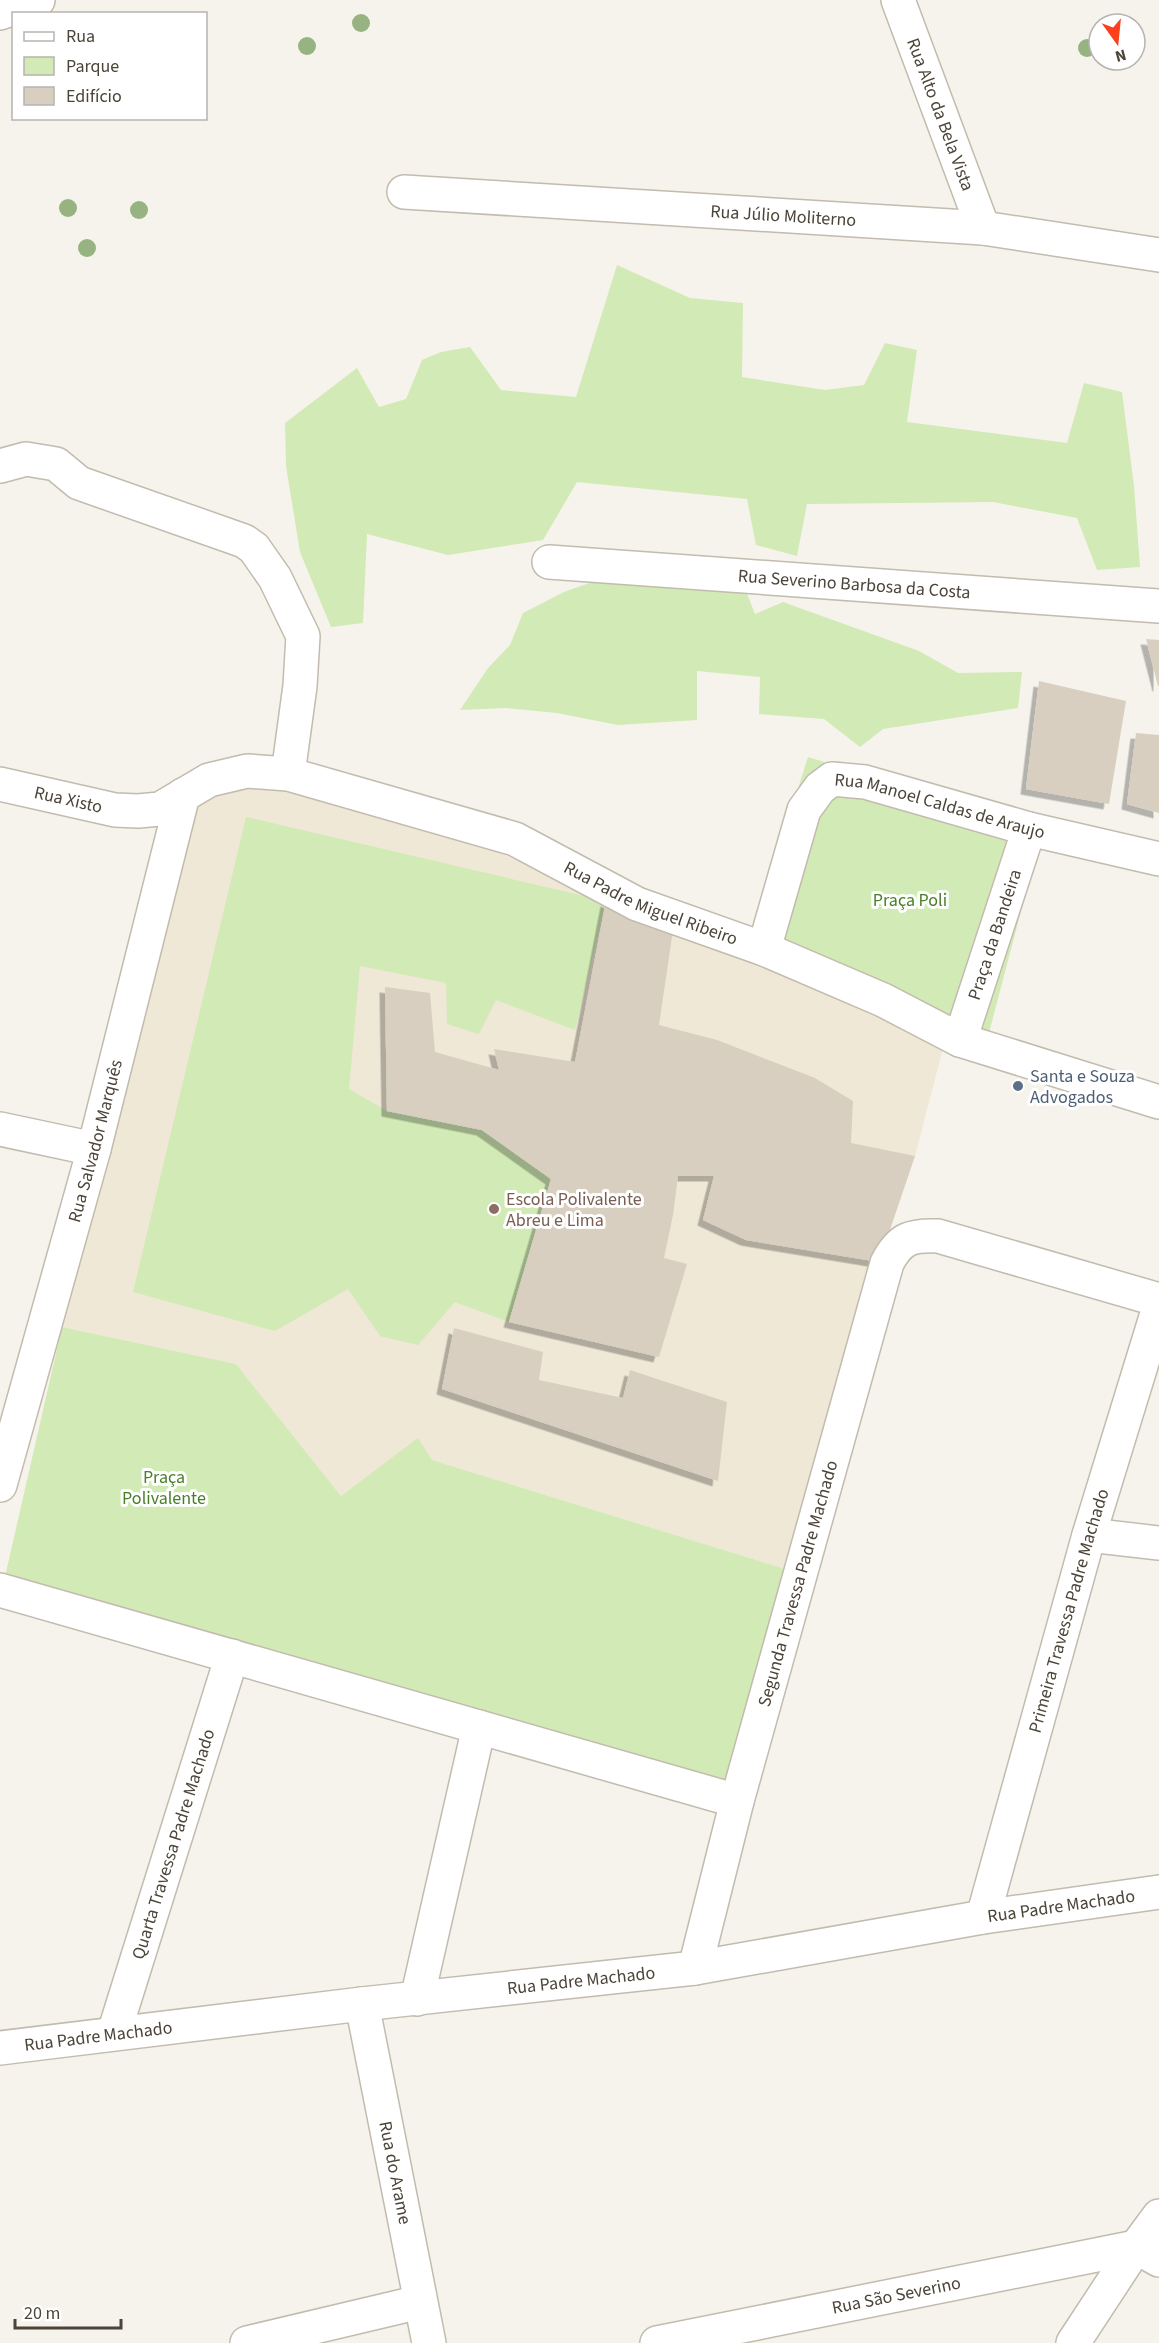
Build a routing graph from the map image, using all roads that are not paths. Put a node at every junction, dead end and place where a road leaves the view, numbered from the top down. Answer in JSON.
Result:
{"nodes":[{"id":1,"x":38,"y":0,"type":"edge"},
{"id":2,"x":898,"y":0,"type":"edge"},
{"id":3,"x":0,"y":13,"type":"edge"},
{"id":4,"x":404,"y":192,"type":"dead end"},
{"id":5,"x":983,"y":228,"type":"junction"},
{"id":6,"x":1159,"y":255,"type":"edge"},
{"id":7,"x":0,"y":466,"type":"edge"},
{"id":8,"x":549,"y":562,"type":"dead end"},
{"id":9,"x":1159,"y":606,"type":"edge"},
{"id":10,"x":288,"y":774,"type":"junction"},
{"id":11,"x":0,"y":784,"type":"edge"},
{"id":12,"x":183,"y":795,"type":"junction"},
{"id":13,"x":138,"y":811,"type":"joint"},
{"id":14,"x":1029,"y":829,"type":"junction"},
{"id":15,"x":1159,"y":859,"type":"edge"},
{"id":16,"x":764,"y":949,"type":"junction"},
{"id":17,"x":960,"y":1040,"type":"junction"},
{"id":18,"x":1159,"y":1102,"type":"edge"},
{"id":19,"x":0,"y":1129,"type":"edge"},
{"id":20,"x":94,"y":1149,"type":"junction"},
{"id":21,"x":1159,"y":1300,"type":"edge"},
{"id":22,"x":1159,"y":1307,"type":"edge"},
{"id":23,"x":11,"y":1404,"type":"edge"},
{"id":24,"x":0,"y":1485,"type":"edge"},
{"id":25,"x":1089,"y":1535,"type":"junction"},
{"id":26,"x":1159,"y":1543,"type":"edge"},
{"id":27,"x":0,"y":1590,"type":"edge"},
{"id":28,"x":232,"y":1656,"type":"junction"},
{"id":29,"x":479,"y":1727,"type":"junction"},
{"id":30,"x":737,"y":1801,"type":"junction"},
{"id":31,"x":1159,"y":1892,"type":"edge"},
{"id":32,"x":983,"y":1917,"type":"junction"},
{"id":33,"x":695,"y":1968,"type":"junction"},
{"id":34,"x":417,"y":1999,"type":"junction"},
{"id":35,"x":362,"y":2004,"type":"junction"},
{"id":36,"x":114,"y":2033,"type":"junction"},
{"id":37,"x":0,"y":2048,"type":"edge"},
{"id":38,"x":1159,"y":2216,"type":"edge"},
{"id":39,"x":1147,"y":2253,"type":"edge"},
{"id":40,"x":420,"y":2302,"type":"junction"},
{"id":41,"x":247,"y":2343,"type":"edge"},
{"id":42,"x":429,"y":2343,"type":"edge"},
{"id":43,"x":657,"y":2343,"type":"edge"},
{"id":44,"x":1073,"y":2343,"type":"edge"}],
"edges":[{"from":1,"to":3,"type":"street"},
{"from":2,"to":5,"type":"street","name":"Rua Alto da Bela Vista"},
{"from":4,"to":5,"type":"street","name":"Rua Júlio Moliterno"},
{"from":5,"to":6,"type":"street","name":"Rua Júlio Moliterno"},
{"from":7,"to":10,"type":"street"},
{"from":8,"to":9,"type":"street","name":"Rua Severino Barbosa da Costa"},
{"from":10,"to":12,"type":"street","name":"Rua Padre Miguel Ribeiro"},
{"from":10,"to":16,"type":"street","name":"Rua Padre Miguel Ribeiro"},
{"from":11,"to":13,"type":"street","name":"Rua Xisto"},
{"from":12,"to":13,"type":"street","name":"Rua Padre Miguel Ribeiro"},
{"from":12,"to":20,"type":"street","name":"Rua Salvador Marquês"},
{"from":14,"to":15,"type":"street","name":"Rua Manoel Caldas de Araujo"},
{"from":14,"to":16,"type":"street","name":"Rua Manoel Caldas de Araujo"},
{"from":14,"to":17,"type":"street","name":"Praça da Bandeira"},
{"from":16,"to":17,"type":"street","name":"Rua Padre Miguel Ribeiro"},
{"from":17,"to":18,"type":"street","name":"Rua Padre Miguel Ribeiro"},
{"from":19,"to":20,"type":"street"},
{"from":20,"to":23,"type":"street","name":"Rua Salvador Marquês"},
{"from":21,"to":30,"type":"street","name":"Segunda Travessa Padre Machado"},
{"from":22,"to":25,"type":"street","name":"Primeira Travessa Padre Machado"},
{"from":23,"to":24,"type":"street","name":"Rua Salvador Marquês"},
{"from":25,"to":26,"type":"street"},
{"from":25,"to":32,"type":"street","name":"Primeira Travessa Padre Machado"},
{"from":27,"to":28,"type":"street"},
{"from":28,"to":29,"type":"street"},
{"from":28,"to":36,"type":"street","name":"Quarta Travessa Padre Machado"},
{"from":29,"to":30,"type":"street"},
{"from":29,"to":34,"type":"street"},
{"from":30,"to":33,"type":"street","name":"Segunda Travessa Padre Machado"},
{"from":31,"to":32,"type":"street","name":"Rua Padre Machado"},
{"from":32,"to":33,"type":"street","name":"Rua Padre Machado"},
{"from":33,"to":34,"type":"street","name":"Rua Padre Machado"},
{"from":34,"to":35,"type":"street","name":"Rua Padre Machado"},
{"from":35,"to":36,"type":"street","name":"Rua Padre Machado"},
{"from":35,"to":40,"type":"street","name":"Rua do Arame"},
{"from":36,"to":37,"type":"street","name":"Rua Padre Machado"},
{"from":38,"to":39,"type":"street"},
{"from":39,"to":43,"type":"street","name":"Rua São Severino"},
{"from":39,"to":44,"type":"street"},
{"from":40,"to":41,"type":"street"},
{"from":40,"to":42,"type":"street","name":"Rua do Arame"}]}
